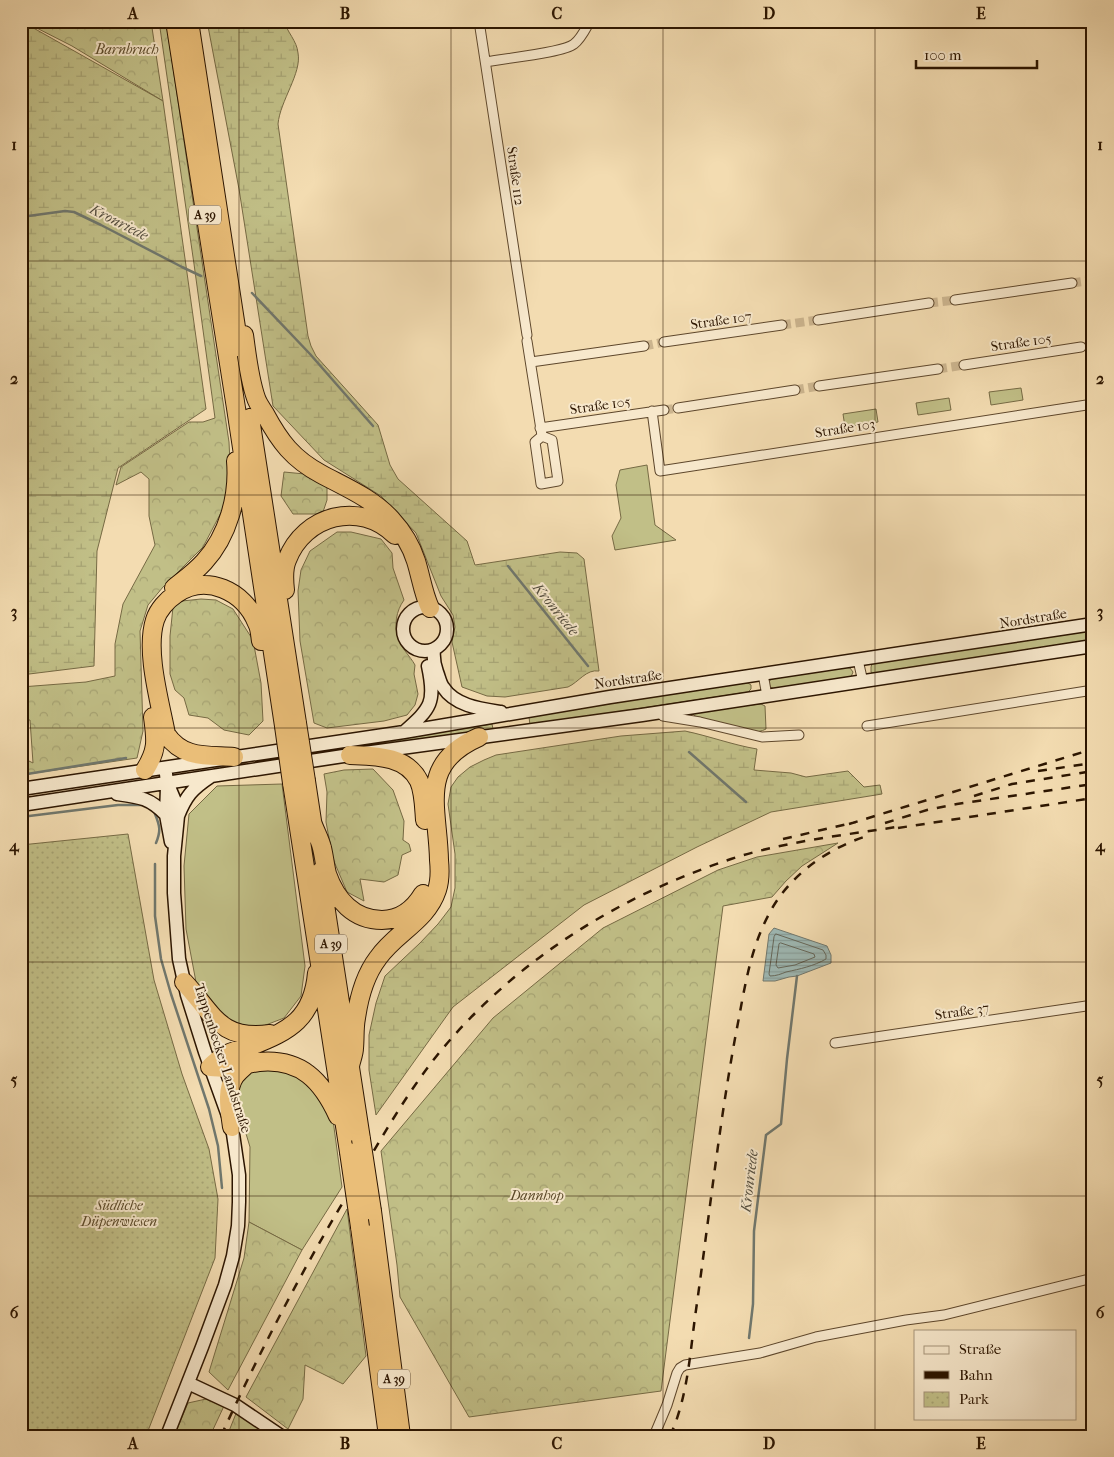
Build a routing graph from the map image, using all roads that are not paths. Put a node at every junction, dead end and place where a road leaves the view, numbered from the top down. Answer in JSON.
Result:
{"nodes":[{"id":1,"x":175,"y":21,"type":"edge"},
{"id":2,"x":190,"y":21,"type":"edge"},
{"id":3,"x":480,"y":21,"type":"edge"},
{"id":4,"x":590,"y":21,"type":"edge"},
{"id":5,"x":486,"y":62,"type":"junction"},
{"id":6,"x":1072,"y":282,"type":"tunnel mouth"},
{"id":7,"x":230,"y":290,"type":"junction"},
{"id":8,"x":955,"y":300,"type":"tunnel mouth"},
{"id":9,"x":929,"y":303,"type":"tunnel mouth"},
{"id":10,"x":818,"y":320,"type":"tunnel mouth"},
{"id":11,"x":782,"y":325,"type":"tunnel mouth"},
{"id":12,"x":664,"y":342,"type":"tunnel mouth"},
{"id":13,"x":644,"y":346,"type":"tunnel mouth"},
{"id":14,"x":1081,"y":347,"type":"tunnel mouth"},
{"id":15,"x":530,"y":362,"type":"junction"},
{"id":16,"x":964,"y":365,"type":"tunnel mouth"},
{"id":17,"x":938,"y":369,"type":"tunnel mouth"},
{"id":18,"x":819,"y":386,"type":"tunnel mouth"},
{"id":19,"x":795,"y":390,"type":"tunnel mouth"},
{"id":20,"x":1093,"y":404,"type":"edge"},
{"id":21,"x":236,"y":408,"type":"junction"},
{"id":22,"x":678,"y":408,"type":"tunnel mouth"},
{"id":23,"x":664,"y":410,"type":"tunnel mouth"},
{"id":24,"x":652,"y":412,"type":"junction"},
{"id":25,"x":541,"y":432,"type":"junction"},
{"id":26,"x":424,"y":608,"type":"junction"},
{"id":27,"x":1093,"y":624,"type":"edge"},
{"id":28,"x":284,"y":638,"type":"junction"},
{"id":29,"x":1093,"y":646,"type":"edge"},
{"id":30,"x":428,"y":650,"type":"junction"},
{"id":31,"x":858,"y":660,"type":"junction"},
{"id":32,"x":763,"y":674,"type":"junction"},
{"id":33,"x":862,"y":682,"type":"junction"},
{"id":34,"x":1093,"y":690,"type":"edge"},
{"id":35,"x":767,"y":696,"type":"junction"},
{"id":36,"x":511,"y":714,"type":"junction"},
{"id":37,"x":642,"y":715,"type":"junction"},
{"id":38,"x":290,"y":725,"type":"junction"},
{"id":39,"x":867,"y":726,"type":"dead end"},
{"id":40,"x":404,"y":732,"type":"junction"},
{"id":41,"x":800,"y":735,"type":"dead end"},
{"id":42,"x":479,"y":737,"type":"junction"},
{"id":43,"x":350,"y":754,"type":"junction"},
{"id":44,"x":234,"y":757,"type":"junction"},
{"id":45,"x":165,"y":767,"type":"junction"},
{"id":46,"x":145,"y":770,"type":"junction"},
{"id":47,"x":211,"y":776,"type":"junction"},
{"id":48,"x":167,"y":782,"type":"junction"},
{"id":49,"x":299,"y":782,"type":"junction"},
{"id":50,"x":21,"y":789,"type":"edge"},
{"id":51,"x":105,"y":792,"type":"junction"},
{"id":52,"x":21,"y":805,"type":"edge"},
{"id":53,"x":172,"y":816,"type":"junction"},
{"id":54,"x":312,"y":822,"type":"junction"},
{"id":55,"x":318,"y":948,"type":"junction"},
{"id":56,"x":184,"y":982,"type":"junction"},
{"id":57,"x":1093,"y":1005,"type":"edge"},
{"id":58,"x":283,"y":1032,"type":"junction"},
{"id":59,"x":835,"y":1043,"type":"dead end"},
{"id":60,"x":246,"y":1065,"type":"junction"},
{"id":61,"x":350,"y":1066,"type":"junction"},
{"id":62,"x":210,"y":1067,"type":"junction"},
{"id":63,"x":232,"y":1127,"type":"junction"},
{"id":64,"x":353,"y":1136,"type":"junction"},
{"id":65,"x":1093,"y":1278,"type":"edge"},
{"id":66,"x":188,"y":1383,"type":"junction"},
{"id":67,"x":167,"y":1436,"type":"edge"},
{"id":68,"x":281,"y":1436,"type":"edge"},
{"id":69,"x":388,"y":1436,"type":"edge"},
{"id":70,"x":401,"y":1436,"type":"edge"},
{"id":71,"x":654,"y":1436,"type":"edge"}],
"edges":[{"from":1,"to":21,"type":"highway","number":"A 39"},
{"from":2,"to":7,"type":"highway","number":"A 39"},
{"from":3,"to":5,"type":"street","name":"Straße 112"},
{"from":4,"to":5,"type":"street"},
{"from":5,"to":15,"type":"street","name":"Straße 112"},
{"from":6,"to":8,"type":"street"},
{"from":7,"to":26,"type":"highway"},
{"from":7,"to":28,"type":"highway","number":"A 39"},
{"from":9,"to":10,"type":"street"},
{"from":11,"to":12,"type":"street","name":"Straße 107"},
{"from":13,"to":15,"type":"street"},
{"from":14,"to":16,"type":"street","name":"Straße 105"},
{"from":15,"to":25,"type":"street","name":"Straße 112"},
{"from":17,"to":18,"type":"street"},
{"from":19,"to":22,"type":"street"},
{"from":20,"to":24,"type":"street","name":"Straße 103"},
{"from":21,"to":38,"type":"highway","number":"A 39"},
{"from":21,"to":46,"type":"highway"},
{"from":23,"to":24,"type":"street","name":"Straße 105"},
{"from":24,"to":25,"type":"street","name":"Straße 105"},
{"from":25,"to":25,"type":"street"},
{"from":26,"to":28,"type":"highway"},
{"from":26,"to":30,"type":"street"},
{"from":26,"to":30,"type":"street"},
{"from":27,"to":31,"type":"street","name":"Nordstraße"},
{"from":28,"to":38,"type":"highway","number":"A 39"},
{"from":29,"to":33,"type":"street"},
{"from":30,"to":36,"type":"street"},
{"from":30,"to":40,"type":"street"},
{"from":31,"to":32,"type":"street","name":"Nordstraße"},
{"from":31,"to":33,"type":"street"},
{"from":32,"to":35,"type":"street"},
{"from":32,"to":36,"type":"street","name":"Nordstraße"},
{"from":33,"to":35,"type":"street"},
{"from":34,"to":39,"type":"street"},
{"from":35,"to":37,"type":"street"},
{"from":36,"to":40,"type":"street","name":"Nordstraße"},
{"from":37,"to":41,"type":"street"},
{"from":37,"to":42,"type":"street"},
{"from":38,"to":44,"type":"highway"},
{"from":38,"to":49,"type":"highway","number":"A 39","bridge":true},
{"from":40,"to":44,"type":"street","name":"Nordstraße"},
{"from":42,"to":43,"type":"street"},
{"from":42,"to":61,"type":"highway"},
{"from":43,"to":47,"type":"street"},
{"from":43,"to":54,"type":"highway"},
{"from":44,"to":45,"type":"street","name":"Nordstraße"},
{"from":45,"to":46,"type":"street","name":"Nordstraße"},
{"from":45,"to":48,"type":"street","name":"Tappenbecker Landstraße"},
{"from":46,"to":50,"type":"street","name":"Nordstraße"},
{"from":47,"to":48,"type":"street"},
{"from":47,"to":53,"type":"street"},
{"from":48,"to":51,"type":"street"},
{"from":48,"to":53,"type":"street","name":"Tappenbecker Landstraße"},
{"from":49,"to":54,"type":"highway","number":"A 39"},
{"from":49,"to":55,"type":"highway","number":"A 39"},
{"from":51,"to":52,"type":"street"},
{"from":51,"to":53,"type":"street"},
{"from":53,"to":56,"type":"street","name":"Tappenbecker Landstraße"},
{"from":54,"to":61,"type":"highway","number":"A 39"},
{"from":55,"to":58,"type":"highway"},
{"from":55,"to":64,"type":"highway","number":"A 39"},
{"from":56,"to":58,"type":"highway"},
{"from":56,"to":62,"type":"street","name":"Tappenbecker Landstraße"},
{"from":57,"to":59,"type":"street","name":"Straße 37"},
{"from":58,"to":62,"type":"highway"},
{"from":60,"to":62,"type":"highway"},
{"from":60,"to":63,"type":"highway"},
{"from":60,"to":64,"type":"highway"},
{"from":61,"to":64,"type":"highway","number":"A 39"},
{"from":62,"to":63,"type":"street","name":"Tappenbecker Landstraße"},
{"from":63,"to":66,"type":"street","name":"Tappenbecker Landstraße"},
{"from":64,"to":69,"type":"highway","number":"A 39","bridge":true},
{"from":64,"to":70,"type":"highway","number":"A 39","bridge":true},
{"from":65,"to":71,"type":"street"},
{"from":66,"to":67,"type":"street","name":"Tappenbecker Landstraße"},
{"from":66,"to":68,"type":"street"}]}
